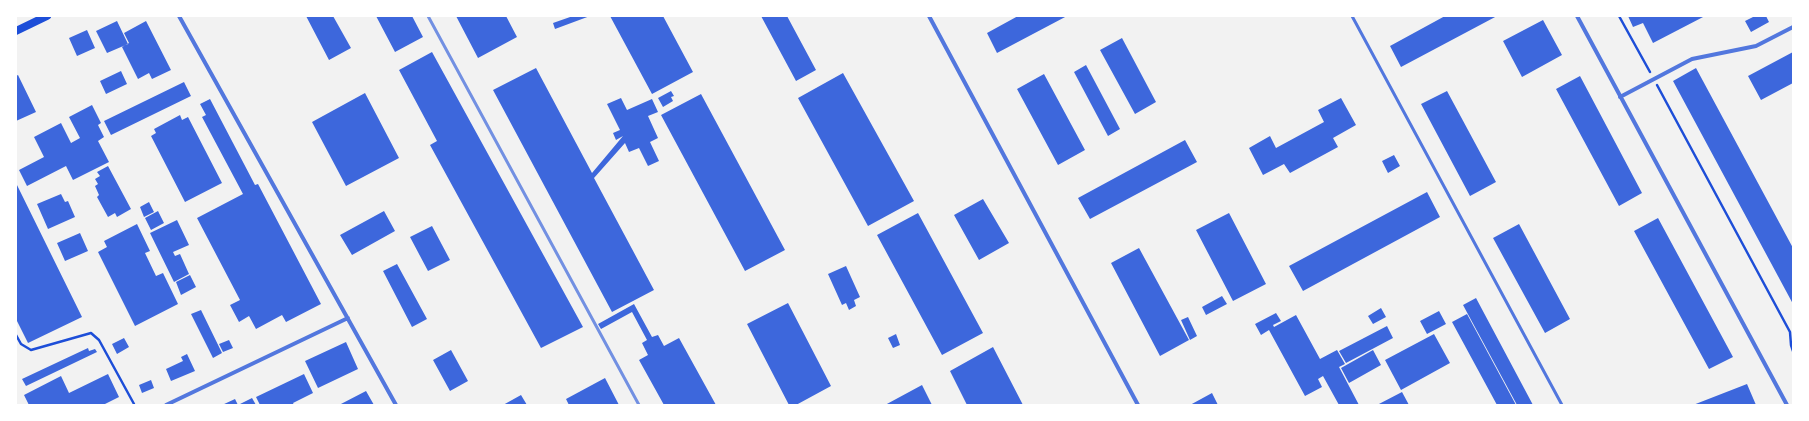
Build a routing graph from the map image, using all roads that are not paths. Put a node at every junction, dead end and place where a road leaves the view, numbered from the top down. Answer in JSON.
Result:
{"nodes":[{"id":1,"x":47,"y":16,"type":"edge"},
{"id":2,"x":179,"y":16,"type":"edge"},
{"id":3,"x":929,"y":16,"type":"edge"},
{"id":4,"x":1352,"y":16,"type":"edge"},
{"id":5,"x":1577,"y":16,"type":"edge"},
{"id":6,"x":1793,"y":27,"type":"edge"},
{"id":7,"x":16,"y":31,"type":"edge"},
{"id":8,"x":1620,"y":97,"type":"junction"},
{"id":9,"x":348,"y":318,"type":"junction"},
{"id":10,"x":166,"y":405,"type":"edge"},
{"id":11,"x":396,"y":405,"type":"edge"},
{"id":12,"x":1138,"y":405,"type":"edge"},
{"id":13,"x":1562,"y":405,"type":"edge"},
{"id":14,"x":1786,"y":405,"type":"edge"}],
"edges":[{"from":1,"to":7,"type":"main road"},
{"from":2,"to":9,"type":"street"},
{"from":3,"to":12,"type":"street"},
{"from":4,"to":13,"type":"lane"},
{"from":5,"to":8,"type":"street"},
{"from":6,"to":8,"type":"street"},
{"from":8,"to":14,"type":"street"},
{"from":9,"to":10,"type":"street"},
{"from":9,"to":11,"type":"street"}]}
